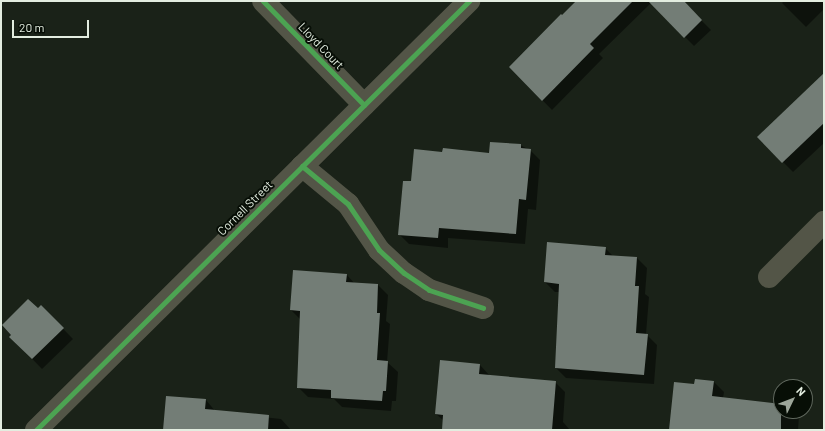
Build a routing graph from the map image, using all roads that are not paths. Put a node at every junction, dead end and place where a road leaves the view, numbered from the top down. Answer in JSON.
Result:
{"nodes":[{"id":1,"x":263,"y":1,"type":"edge"},
{"id":2,"x":469,"y":1,"type":"edge"},
{"id":3,"x":364,"y":105,"type":"junction"},
{"id":4,"x":302,"y":166,"type":"junction"},
{"id":5,"x":824,"y":222,"type":"edge"},
{"id":6,"x":769,"y":277,"type":"dead end"},
{"id":7,"x":483,"y":308,"type":"dead end"},
{"id":8,"x":36,"y":430,"type":"edge"}],
"edges":[{"from":1,"to":3,"type":"street","name":"Lloyd Court"},
{"from":2,"to":3,"type":"street","name":"Cornell Street"},
{"from":3,"to":4,"type":"street","name":"Cornell Street"},
{"from":4,"to":7,"type":"street"},
{"from":4,"to":8,"type":"street","name":"Cornell Street"},
{"from":5,"to":6,"type":"street"}]}
